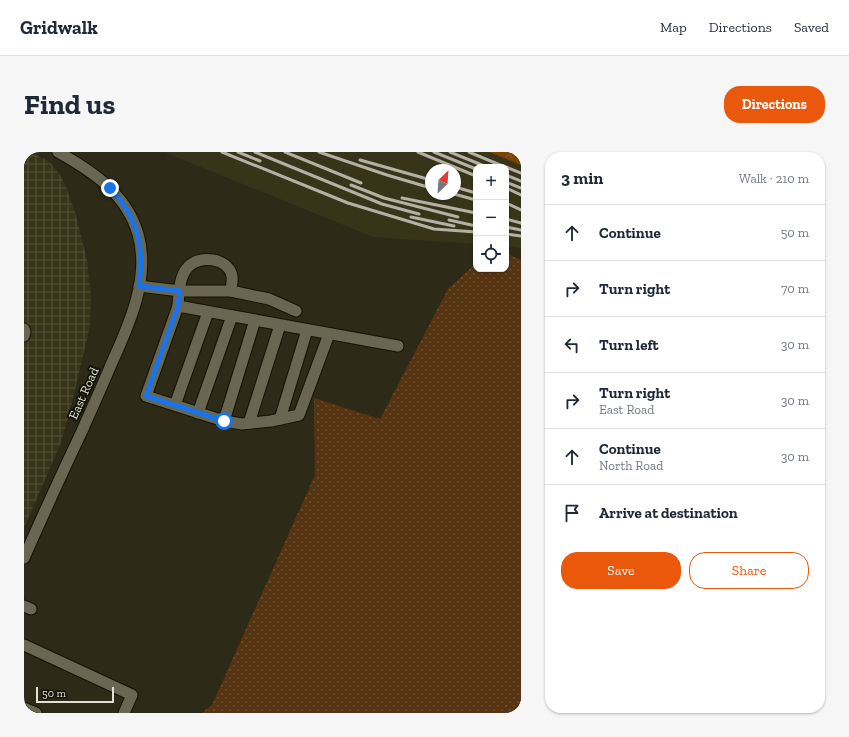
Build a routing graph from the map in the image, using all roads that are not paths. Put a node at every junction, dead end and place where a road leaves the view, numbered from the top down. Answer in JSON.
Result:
{"nodes":[{"id":1,"x":58,"y":152,"type":"edge"},
{"id":2,"x":139,"y":286,"type":"junction"},
{"id":3,"x":180,"y":291,"type":"junction"},
{"id":4,"x":231,"y":291,"type":"junction"},
{"id":5,"x":178,"y":306,"type":"junction"},
{"id":6,"x":296,"y":311,"type":"dead end"},
{"id":7,"x":208,"y":312,"type":"junction"},
{"id":8,"x":232,"y":316,"type":"junction"},
{"id":9,"x":255,"y":320,"type":"junction"},
{"id":10,"x":280,"y":325,"type":"junction"},
{"id":11,"x":24,"y":329,"type":"edge"},
{"id":12,"x":307,"y":330,"type":"junction"},
{"id":13,"x":329,"y":334,"type":"junction"},
{"id":14,"x":24,"y":336,"type":"edge"},
{"id":15,"x":398,"y":346,"type":"dead end"},
{"id":16,"x":175,"y":405,"type":"junction"},
{"id":17,"x":198,"y":413,"type":"junction"},
{"id":18,"x":280,"y":419,"type":"junction"},
{"id":19,"x":224,"y":421,"type":"junction"},
{"id":20,"x":249,"y":423,"type":"junction"},
{"id":21,"x":24,"y":558,"type":"edge"},
{"id":22,"x":24,"y":645,"type":"edge"},
{"id":23,"x":24,"y":708,"type":"edge"},
{"id":24,"x":36,"y":713,"type":"edge"},
{"id":25,"x":124,"y":713,"type":"edge"}],
"edges":[{"from":1,"to":2,"type":"street","name":"East Road"},
{"from":2,"to":3,"type":"street"},
{"from":2,"to":21,"type":"street","name":"East Road"},
{"from":3,"to":4,"type":"street"},
{"from":3,"to":4,"type":"street"},
{"from":3,"to":5,"type":"street"},
{"from":4,"to":6,"type":"street"},
{"from":5,"to":7,"type":"street"},
{"from":5,"to":16,"type":"street"},
{"from":7,"to":8,"type":"street"},
{"from":7,"to":16,"type":"street"},
{"from":8,"to":9,"type":"street"},
{"from":8,"to":17,"type":"street"},
{"from":9,"to":10,"type":"street"},
{"from":9,"to":19,"type":"street"},
{"from":10,"to":12,"type":"street"},
{"from":10,"to":20,"type":"street"},
{"from":11,"to":14,"type":"street"},
{"from":12,"to":13,"type":"street"},
{"from":12,"to":18,"type":"street"},
{"from":13,"to":15,"type":"street"},
{"from":13,"to":18,"type":"street"},
{"from":16,"to":17,"type":"street"},
{"from":17,"to":19,"type":"street"},
{"from":18,"to":20,"type":"street"},
{"from":19,"to":20,"type":"street"},
{"from":22,"to":25,"type":"street"},
{"from":23,"to":24,"type":"street"}]}
